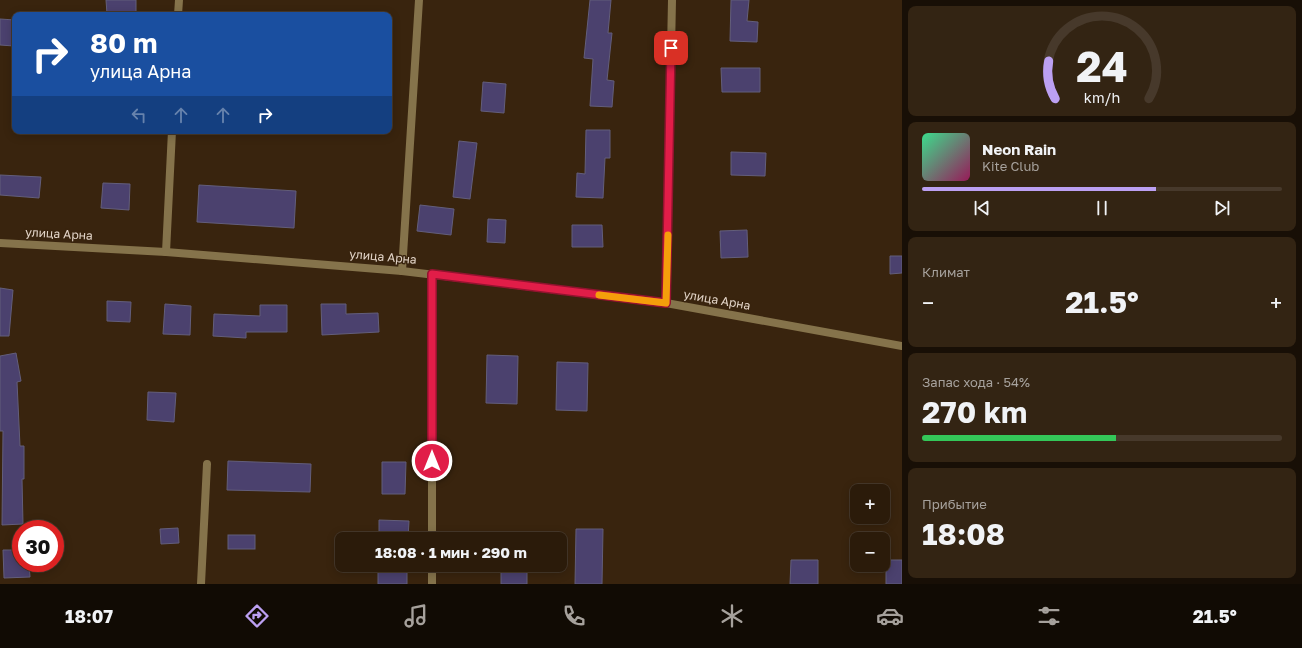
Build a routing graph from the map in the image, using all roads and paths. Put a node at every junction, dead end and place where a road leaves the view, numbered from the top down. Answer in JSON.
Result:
{"nodes":[{"id":1,"x":179,"y":0,"type":"edge"},
{"id":2,"x":419,"y":0,"type":"edge"},
{"id":3,"x":672,"y":0,"type":"edge"},
{"id":4,"x":178,"y":12,"type":"edge"},
{"id":5,"x":172,"y":134,"type":"edge"},
{"id":6,"x":0,"y":243,"type":"edge"},
{"id":7,"x":166,"y":252,"type":"junction"},
{"id":8,"x":402,"y":271,"type":"junction"},
{"id":9,"x":432,"y":274,"type":"junction"},
{"id":10,"x":666,"y":303,"type":"junction"},
{"id":11,"x":902,"y":346,"type":"edge"},
{"id":12,"x":207,"y":464,"type":"dead end"},
{"id":13,"x":432,"y":532,"type":"edge"},
{"id":14,"x":432,"y":572,"type":"edge"},
{"id":15,"x":201,"y":584,"type":"edge"},
{"id":16,"x":432,"y":584,"type":"edge"}],
"edges":[{"from":1,"to":4,"type":"street"},
{"from":2,"to":8,"type":"street"},
{"from":3,"to":10,"type":"street"},
{"from":5,"to":7,"type":"street"},
{"from":6,"to":7,"type":"street","name":"улица Арна"},
{"from":7,"to":8,"type":"street","name":"улица Арна"},
{"from":8,"to":9,"type":"street","name":"улица Арна"},
{"from":9,"to":10,"type":"street","name":"улица Арна"},
{"from":9,"to":13,"type":"street"},
{"from":10,"to":11,"type":"street","name":"улица Арна"},
{"from":12,"to":15,"type":"street"},
{"from":14,"to":16,"type":"street"}]}
